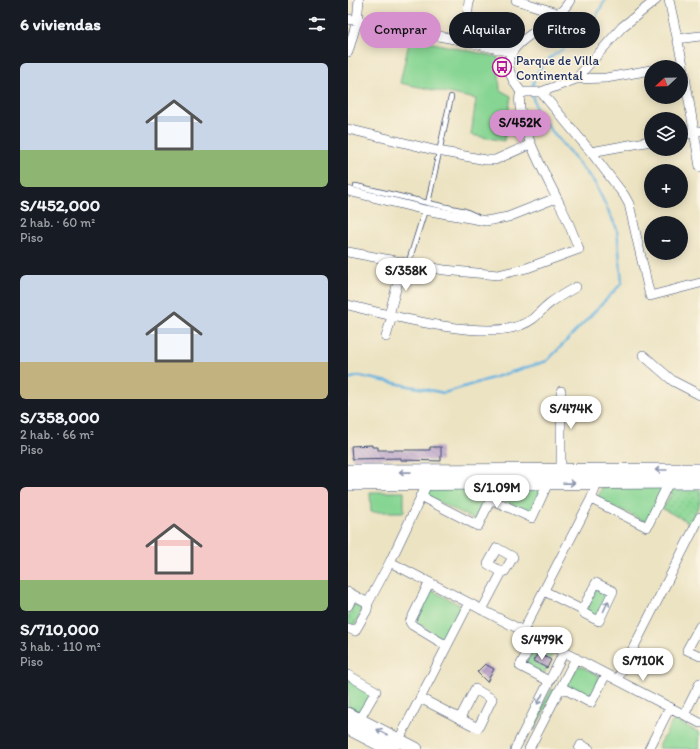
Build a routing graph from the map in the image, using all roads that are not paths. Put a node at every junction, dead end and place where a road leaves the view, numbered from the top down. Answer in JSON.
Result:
{"nodes":[{"id":1,"x":359,"y":0,"type":"edge"},
{"id":2,"x":469,"y":0,"type":"edge"},
{"id":3,"x":516,"y":0,"type":"edge"},
{"id":4,"x":570,"y":0,"type":"edge"},
{"id":5,"x":656,"y":0,"type":"edge"},
{"id":6,"x":669,"y":0,"type":"edge"},
{"id":7,"x":468,"y":12,"type":"edge"},
{"id":8,"x":554,"y":12,"type":"edge"},
{"id":9,"x":561,"y":12,"type":"edge"},
{"id":10,"x":353,"y":20,"type":"edge"},
{"id":11,"x":533,"y":34,"type":"edge"},
{"id":12,"x":700,"y":36,"type":"edge"},
{"id":13,"x":449,"y":38,"type":"edge"},
{"id":14,"x":677,"y":39,"type":"junction"},
{"id":15,"x":494,"y":48,"type":"edge"},
{"id":16,"x":348,"y":52,"type":"edge"},
{"id":17,"x":511,"y":52,"type":"junction"},
{"id":18,"x":682,"y":60,"type":"edge"},
{"id":19,"x":644,"y":71,"type":"edge"},
{"id":20,"x":576,"y":79,"type":"junction"},
{"id":21,"x":688,"y":89,"type":"edge"},
{"id":22,"x":541,"y":92,"type":"junction"},
{"id":23,"x":523,"y":93,"type":"junction"},
{"id":24,"x":451,"y":97,"type":"dead end"},
{"id":25,"x":348,"y":128,"type":"edge"},
{"id":26,"x":697,"y":132,"type":"edge"},
{"id":27,"x":644,"y":141,"type":"edge"},
{"id":28,"x":531,"y":144,"type":"junction"},
{"id":29,"x":438,"y":151,"type":"junction"},
{"id":30,"x":591,"y":152,"type":"junction"},
{"id":31,"x":700,"y":167,"type":"edge"},
{"id":32,"x":356,"y":186,"type":"dead end"},
{"id":33,"x":348,"y":191,"type":"edge"},
{"id":34,"x":556,"y":198,"type":"junction"},
{"id":35,"x":426,"y":207,"type":"junction"},
{"id":36,"x":348,"y":252,"type":"edge"},
{"id":37,"x":406,"y":264,"type":"junction"},
{"id":38,"x":700,"y":283,"type":"edge"},
{"id":39,"x":576,"y":287,"type":"dead end"},
{"id":40,"x":348,"y":305,"type":"edge"},
{"id":41,"x":390,"y":315,"type":"junction"},
{"id":42,"x":386,"y":337,"type":"dead end"},
{"id":43,"x":643,"y":354,"type":"dead end"},
{"id":44,"x":561,"y":391,"type":"dead end"},
{"id":45,"x":700,"y":395,"type":"edge"},
{"id":46,"x":561,"y":470,"type":"junction"},
{"id":47,"x":700,"y":470,"type":"edge"},
{"id":48,"x":348,"y":471,"type":"edge"},
{"id":49,"x":600,"y":476,"type":"junction"},
{"id":50,"x":429,"y":478,"type":"junction"},
{"id":51,"x":669,"y":482,"type":"junction"},
{"id":52,"x":700,"y":482,"type":"edge"},
{"id":53,"x":548,"y":483,"type":"junction"},
{"id":54,"x":348,"y":484,"type":"edge"},
{"id":55,"x":498,"y":484,"type":"junction"},
{"id":56,"x":420,"y":496,"type":"junction"},
{"id":57,"x":490,"y":499,"type":"junction"},
{"id":58,"x":591,"y":499,"type":"junction"},
{"id":59,"x":700,"y":517,"type":"edge"},
{"id":60,"x":390,"y":562,"type":"junction"},
{"id":61,"x":502,"y":572,"type":"dead end"},
{"id":62,"x":429,"y":582,"type":"junction"},
{"id":63,"x":544,"y":591,"type":"junction"},
{"id":64,"x":351,"y":594,"type":"edge"},
{"id":65,"x":368,"y":603,"type":"junction"},
{"id":66,"x":469,"y":603,"type":"junction"},
{"id":67,"x":348,"y":606,"type":"edge"},
{"id":68,"x":482,"y":610,"type":"junction"},
{"id":69,"x":582,"y":610,"type":"dead end"},
{"id":70,"x":700,"y":626,"type":"edge"},
{"id":71,"x":348,"y":628,"type":"edge"},
{"id":72,"x":523,"y":631,"type":"junction"},
{"id":73,"x":535,"y":637,"type":"junction"},
{"id":74,"x":447,"y":646,"type":"junction"},
{"id":75,"x":564,"y":652,"type":"junction"},
{"id":76,"x":700,"y":656,"type":"edge"},
{"id":77,"x":576,"y":658,"type":"junction"},
{"id":78,"x":606,"y":674,"type":"junction"},
{"id":79,"x":348,"y":675,"type":"edge"},
{"id":80,"x":617,"y":680,"type":"junction"},
{"id":81,"x":549,"y":681,"type":"junction"},
{"id":82,"x":700,"y":683,"type":"edge"},
{"id":83,"x":562,"y":687,"type":"junction"},
{"id":84,"x":420,"y":698,"type":"junction"},
{"id":85,"x":670,"y":707,"type":"junction"},
{"id":86,"x":684,"y":715,"type":"junction"},
{"id":87,"x":354,"y":717,"type":"edge"},
{"id":88,"x":460,"y":718,"type":"dead end"},
{"id":89,"x":700,"y":723,"type":"edge"},
{"id":90,"x":348,"y":728,"type":"edge"},
{"id":91,"x":397,"y":745,"type":"edge"},
{"id":92,"x":388,"y":749,"type":"edge"},
{"id":93,"x":416,"y":749,"type":"edge"},
{"id":94,"x":515,"y":749,"type":"edge"},
{"id":95,"x":529,"y":749,"type":"edge"},
{"id":96,"x":579,"y":749,"type":"edge"},
{"id":97,"x":589,"y":749,"type":"edge"},
{"id":98,"x":650,"y":749,"type":"edge"}],
"edges":[{"from":1,"to":10,"type":"street"},
{"from":2,"to":7,"type":"street"},
{"from":3,"to":8,"type":"street"},
{"from":4,"to":9,"type":"street"},
{"from":5,"to":20,"type":"street"},
{"from":6,"to":14,"type":"street"},
{"from":10,"to":13,"type":"street"},
{"from":10,"to":16,"type":"street"},
{"from":11,"to":17,"type":"street"},
{"from":12,"to":14,"type":"street"},
{"from":14,"to":18,"type":"street"},
{"from":15,"to":17,"type":"street"},
{"from":17,"to":23,"type":"street"},
{"from":19,"to":20,"type":"street"},
{"from":20,"to":22,"type":"street"},
{"from":21,"to":26,"type":"street"},
{"from":22,"to":23,"type":"street"},
{"from":22,"to":30,"type":"street"},
{"from":23,"to":28,"type":"street"},
{"from":24,"to":29,"type":"lane"},
{"from":25,"to":29,"type":"street"},
{"from":26,"to":31,"type":"street"},
{"from":27,"to":30,"type":"street"},
{"from":28,"to":29,"type":"street"},
{"from":28,"to":34,"type":"street"},
{"from":29,"to":35,"type":"lane"},
{"from":30,"to":38,"type":"street"},
{"from":32,"to":35,"type":"lane"},
{"from":33,"to":35,"type":"street"},
{"from":34,"to":35,"type":"street"},
{"from":34,"to":37,"type":"street"},
{"from":35,"to":37,"type":"lane"},
{"from":36,"to":37,"type":"street"},
{"from":37,"to":41,"type":"street"},
{"from":39,"to":41,"type":"street"},
{"from":40,"to":41,"type":"street"},
{"from":41,"to":42,"type":"street"},
{"from":43,"to":45,"type":"street"},
{"from":44,"to":46,"type":"street"},
{"from":46,"to":49,"type":"street"},
{"from":46,"to":50,"type":"street"},
{"from":47,"to":49,"type":"street","one_way":true},
{"from":50,"to":48,"type":"street","one_way":true},
{"from":49,"to":51,"type":"street"},
{"from":53,"to":49,"type":"street","one_way":true},
{"from":49,"to":58,"type":"street"},
{"from":50,"to":54,"type":"street"},
{"from":50,"to":55,"type":"street"},
{"from":50,"to":56,"type":"street"},
{"from":51,"to":52,"type":"street"},
{"from":51,"to":58,"type":"street"},
{"from":53,"to":55,"type":"street"},
{"from":53,"to":57,"type":"street"},
{"from":55,"to":57,"type":"street"},
{"from":56,"to":57,"type":"street"},
{"from":56,"to":60,"type":"street"},
{"from":58,"to":63,"type":"street"},
{"from":59,"to":80,"type":"street"},
{"from":60,"to":62,"type":"street"},
{"from":60,"to":65,"type":"street"},
{"from":61,"to":68,"type":"street"},
{"from":62,"to":66,"type":"street"},
{"from":62,"to":74,"type":"street"},
{"from":63,"to":69,"type":"street"},
{"from":63,"to":72,"type":"street"},
{"from":64,"to":65,"type":"street"},
{"from":64,"to":67,"type":"street"},
{"from":65,"to":71,"type":"street"},
{"from":66,"to":68,"type":"street"},
{"from":66,"to":74,"type":"street"},
{"from":68,"to":72,"type":"street"},
{"from":70,"to":76,"type":"street"},
{"from":72,"to":73,"type":"street"},
{"from":73,"to":75,"type":"street"},
{"from":73,"to":81,"type":"street"},
{"from":74,"to":84,"type":"street"},
{"from":75,"to":77,"type":"street"},
{"from":75,"to":81,"type":"street"},
{"from":77,"to":78,"type":"street"},
{"from":77,"to":83,"type":"street"},
{"from":78,"to":80,"type":"street"},
{"from":78,"to":83,"type":"street"},
{"from":79,"to":87,"type":"street"},
{"from":80,"to":85,"type":"street"},
{"from":81,"to":94,"type":"street","one_way":true},
{"from":82,"to":86,"type":"street"},
{"from":83,"to":95,"type":"street"},
{"from":84,"to":88,"type":"street"},
{"from":84,"to":91,"type":"street"},
{"from":85,"to":86,"type":"street"},
{"from":85,"to":98,"type":"street"},
{"from":86,"to":89,"type":"street"},
{"from":91,"to":87,"type":"street","one_way":true},
{"from":90,"to":92,"type":"street"},
{"from":91,"to":93,"type":"street"},
{"from":96,"to":97,"type":"street"}]}
